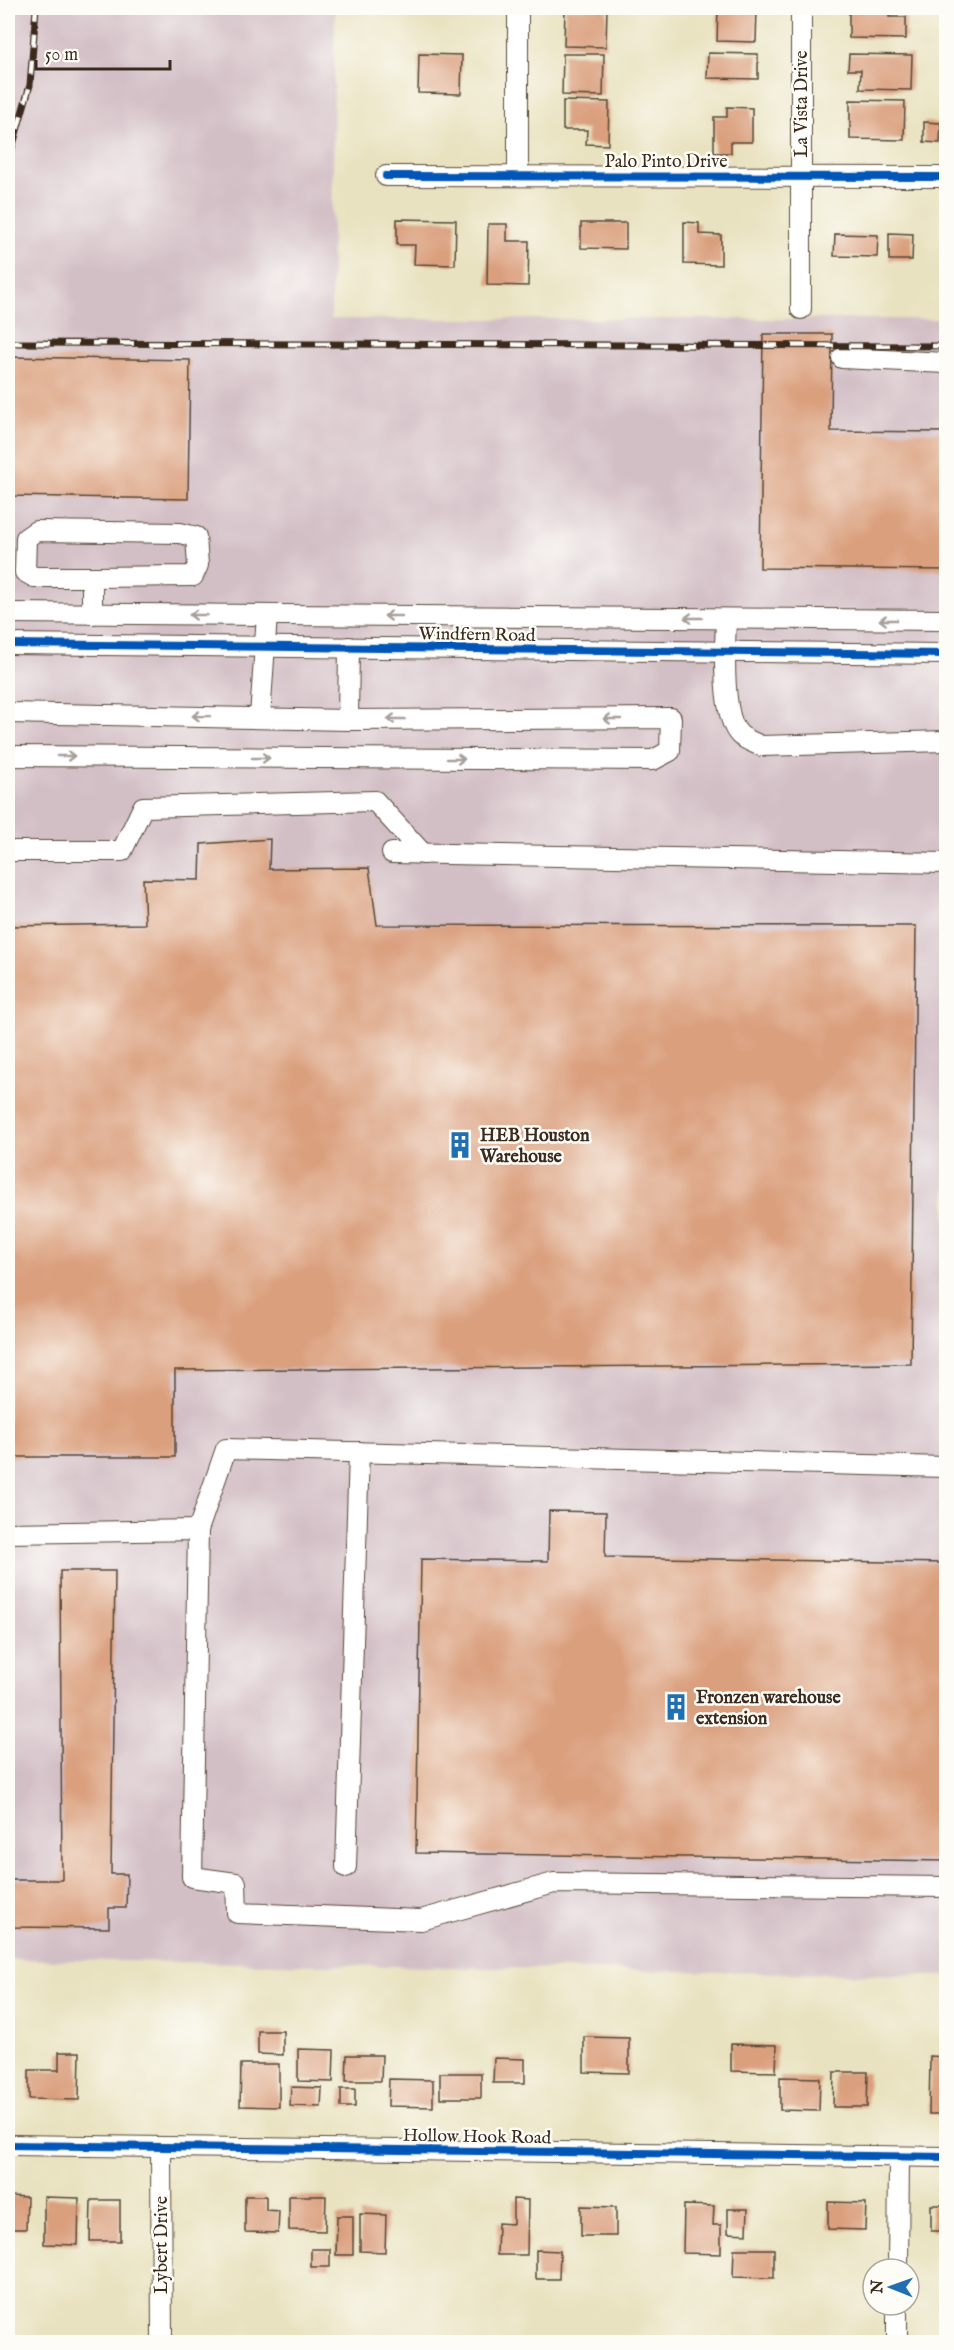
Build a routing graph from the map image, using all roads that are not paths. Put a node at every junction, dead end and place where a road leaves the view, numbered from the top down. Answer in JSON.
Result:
{"nodes":[{"id":1,"x":518,"y":8,"type":"edge"},
{"id":2,"x":801,"y":8,"type":"edge"},
{"id":3,"x":386,"y":176,"type":"dead end"},
{"id":4,"x":518,"y":176,"type":"junction"},
{"id":5,"x":801,"y":177,"type":"junction"},
{"id":6,"x":946,"y":177,"type":"edge"},
{"id":7,"x":801,"y":309,"type":"dead end"},
{"id":8,"x":842,"y":358,"type":"dead end"},
{"id":9,"x":946,"y":363,"type":"edge"},
{"id":10,"x":8,"y":577,"type":"edge"},
{"id":11,"x":34,"y":577,"type":"junction"},
{"id":12,"x":92,"y":577,"type":"junction"},
{"id":13,"x":8,"y":613,"type":"edge"},
{"id":14,"x":92,"y":614,"type":"junction"},
{"id":15,"x":267,"y":615,"type":"junction"},
{"id":16,"x":726,"y":619,"type":"junction"},
{"id":17,"x":946,"y":620,"type":"edge"},
{"id":18,"x":8,"y":644,"type":"edge"},
{"id":19,"x":265,"y":646,"type":"junction"},
{"id":20,"x":349,"y":647,"type":"junction"},
{"id":21,"x":724,"y":651,"type":"junction"},
{"id":22,"x":946,"y":654,"type":"edge"},
{"id":23,"x":8,"y":713,"type":"edge"},
{"id":24,"x":260,"y":717,"type":"junction"},
{"id":25,"x":348,"y":720,"type":"junction"},
{"id":26,"x":946,"y":741,"type":"edge"},
{"id":27,"x":8,"y":756,"type":"edge"},
{"id":28,"x":8,"y":851,"type":"edge"},
{"id":29,"x":392,"y":853,"type":"dead end"},
{"id":30,"x":423,"y":854,"type":"junction"},
{"id":31,"x":946,"y":863,"type":"edge"},
{"id":32,"x":358,"y":1452,"type":"junction"},
{"id":33,"x":946,"y":1467,"type":"edge"},
{"id":34,"x":198,"y":1530,"type":"junction"},
{"id":35,"x":8,"y":1533,"type":"edge"},
{"id":36,"x":346,"y":1867,"type":"dead end"},
{"id":37,"x":946,"y":1887,"type":"edge"},
{"id":38,"x":8,"y":2145,"type":"edge"},
{"id":39,"x":161,"y":2147,"type":"junction"},
{"id":40,"x":899,"y":2157,"type":"junction"},
{"id":41,"x":946,"y":2157,"type":"edge"},
{"id":42,"x":898,"y":2257,"type":"edge"},
{"id":43,"x":897,"y":2317,"type":"edge"},
{"id":44,"x":162,"y":2343,"type":"edge"},
{"id":45,"x":897,"y":2343,"type":"edge"}],
"edges":[{"from":1,"to":4,"type":"street"},
{"from":2,"to":5,"type":"street","name":"La Vista Drive"},
{"from":3,"to":4,"type":"street","name":"Palo Pinto Drive"},
{"from":4,"to":5,"type":"street","name":"Palo Pinto Drive"},
{"from":5,"to":6,"type":"street","name":"Palo Pinto Drive"},
{"from":5,"to":7,"type":"street","name":"La Vista Drive"},
{"from":8,"to":9,"type":"street"},
{"from":10,"to":11,"type":"street"},
{"from":11,"to":12,"type":"street"},
{"from":11,"to":12,"type":"street"},
{"from":12,"to":14,"type":"street"},
{"from":13,"to":14,"type":"street","name":"Windfern Road"},
{"from":15,"to":14,"type":"street","name":"Windfern Road","one_way":true},
{"from":16,"to":15,"type":"street","name":"Windfern Road","one_way":true},
{"from":15,"to":19,"type":"street"},
{"from":17,"to":16,"type":"street","name":"Windfern Road","one_way":true},
{"from":16,"to":21,"type":"street"},
{"from":18,"to":19,"type":"street","name":"Windfern Road"},
{"from":19,"to":20,"type":"street","name":"Windfern Road"},
{"from":19,"to":24,"type":"street"},
{"from":20,"to":21,"type":"street","name":"Windfern Road"},
{"from":20,"to":25,"type":"street"},
{"from":21,"to":22,"type":"street","name":"Windfern Road"},
{"from":21,"to":26,"type":"street"},
{"from":24,"to":23,"type":"street","one_way":true},
{"from":24,"to":25,"type":"street"},
{"from":27,"to":25,"type":"street","one_way":true},
{"from":28,"to":30,"type":"street"},
{"from":29,"to":30,"type":"street"},
{"from":30,"to":31,"type":"street"},
{"from":32,"to":33,"type":"street"},
{"from":32,"to":34,"type":"street"},
{"from":32,"to":36,"type":"street"},
{"from":34,"to":35,"type":"street"},
{"from":34,"to":37,"type":"street"},
{"from":38,"to":39,"type":"street","name":"Hollow Hook Road"},
{"from":39,"to":40,"type":"street","name":"Hollow Hook Road"},
{"from":39,"to":44,"type":"street","name":"Lybert Drive"},
{"from":40,"to":41,"type":"street","name":"Hollow Hook Road"},
{"from":40,"to":42,"type":"street"},
{"from":43,"to":45,"type":"street"}]}
